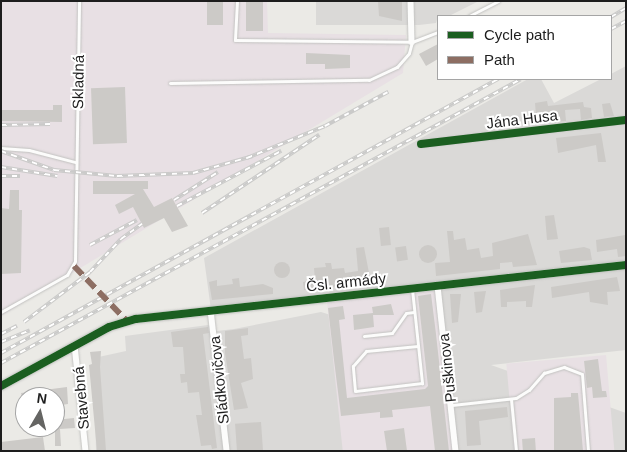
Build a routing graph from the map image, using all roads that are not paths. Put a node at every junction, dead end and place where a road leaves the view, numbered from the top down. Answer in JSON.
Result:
{"nodes":[{"id":1,"x":79,"y":1,"type":"edge"},
{"id":2,"x":237,"y":1,"type":"edge"},
{"id":3,"x":411,"y":1,"type":"edge"},
{"id":4,"x":498,"y":1,"type":"edge"},
{"id":5,"x":471,"y":15,"type":"edge"},
{"id":6,"x":437,"y":32,"type":"edge"},
{"id":7,"x":412,"y":42,"type":"junction"},
{"id":8,"x":170,"y":84,"type":"dead end"},
{"id":9,"x":626,"y":120,"type":"edge"},
{"id":10,"x":421,"y":144,"type":"dead end"},
{"id":11,"x":1,"y":148,"type":"edge"},
{"id":12,"x":75,"y":162,"type":"junction"},
{"id":13,"x":626,"y":265,"type":"edge"},
{"id":14,"x":438,"y":286,"type":"junction"},
{"id":15,"x":412,"y":289,"type":"junction"},
{"id":16,"x":211,"y":310,"type":"junction"},
{"id":17,"x":1,"y":312,"type":"edge"},
{"id":18,"x":414,"y":312,"type":"junction"},
{"id":19,"x":364,"y":336,"type":"dead end"},
{"id":20,"x":75,"y":345,"type":"junction"},
{"id":21,"x":418,"y":346,"type":"junction"},
{"id":22,"x":1,"y":386,"type":"edge"},
{"id":23,"x":511,"y":399,"type":"junction"},
{"id":24,"x":451,"y":406,"type":"junction"},
{"id":25,"x":86,"y":451,"type":"edge"},
{"id":26,"x":227,"y":451,"type":"edge"},
{"id":27,"x":456,"y":451,"type":"edge"},
{"id":28,"x":516,"y":451,"type":"edge"},
{"id":29,"x":588,"y":451,"type":"edge"}],
"edges":[{"from":1,"to":12,"type":"lane","name":"Skladná"},
{"from":2,"to":7,"type":"lane"},
{"from":3,"to":7,"type":"street"},
{"from":4,"to":5,"type":"lane"},
{"from":6,"to":7,"type":"lane"},
{"from":7,"to":8,"type":"lane"},
{"from":9,"to":10,"type":"street","name":"Jána Husa"},
{"from":11,"to":12,"type":"lane"},
{"from":12,"to":17,"type":"lane","name":"Skladná"},
{"from":13,"to":14,"type":"street","name":"Čsl. armády"},
{"from":14,"to":15,"type":"street","name":"Čsl. armády"},
{"from":14,"to":24,"type":"street","name":"Puškinova"},
{"from":15,"to":16,"type":"street","name":"Čsl. armády"},
{"from":15,"to":18,"type":"lane"},
{"from":16,"to":20,"type":"street","name":"Čsl. armády"},
{"from":16,"to":26,"type":"street","name":"Sládkovičova"},
{"from":18,"to":19,"type":"lane"},
{"from":18,"to":21,"type":"lane"},
{"from":20,"to":22,"type":"street","name":"Čsl. armády"},
{"from":20,"to":25,"type":"street","name":"Stavebná"},
{"from":21,"to":21,"type":"lane"},
{"from":23,"to":24,"type":"lane"},
{"from":23,"to":28,"type":"lane"},
{"from":23,"to":29,"type":"lane"},
{"from":24,"to":27,"type":"street","name":"Puškinova"}]}
